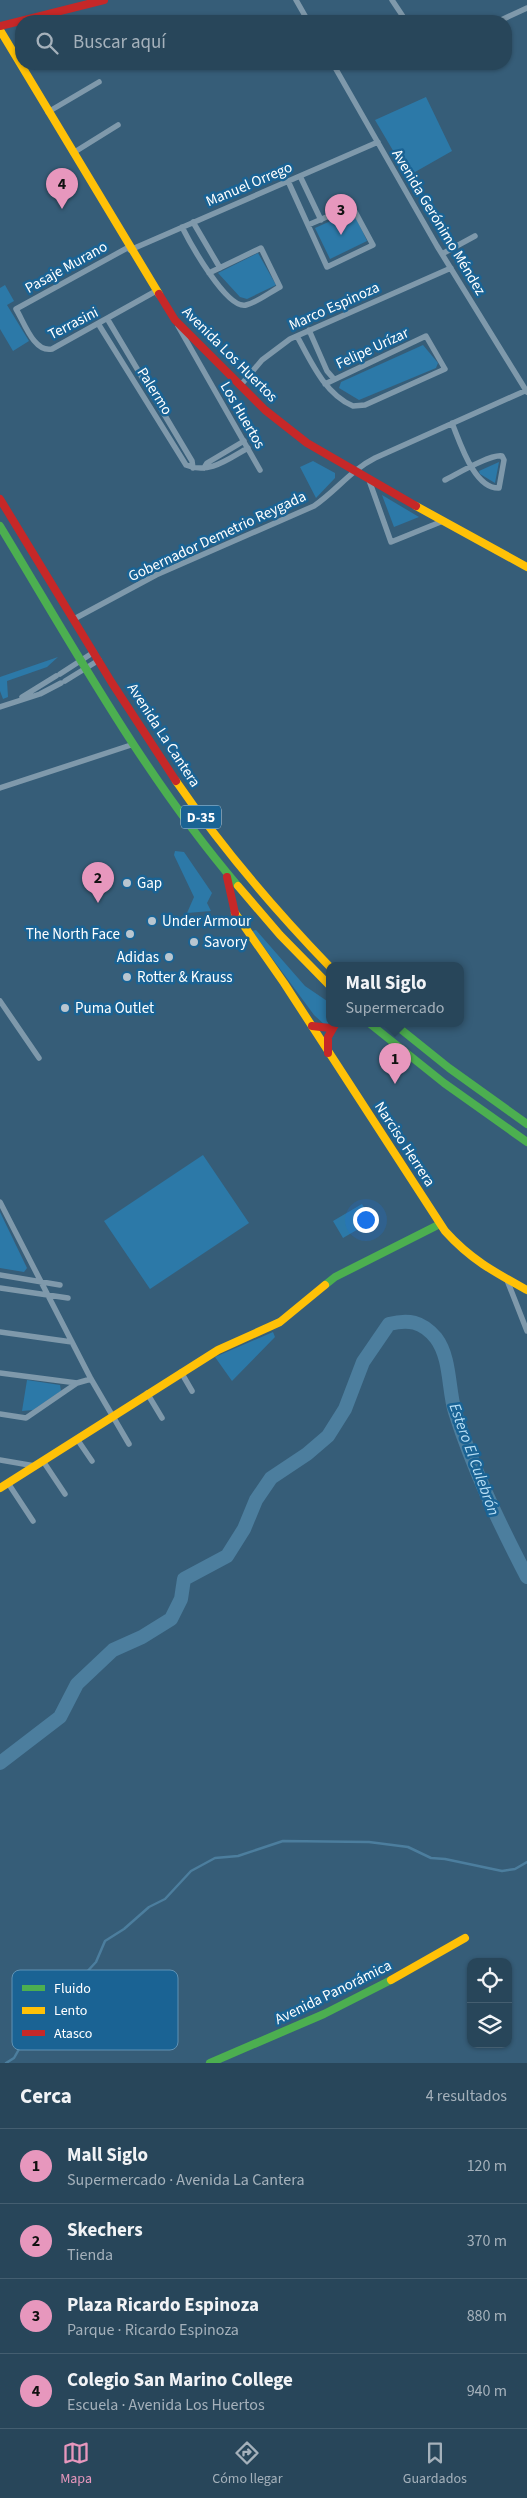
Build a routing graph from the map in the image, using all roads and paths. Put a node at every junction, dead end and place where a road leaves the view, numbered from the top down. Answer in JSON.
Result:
{"nodes":[{"id":1,"x":104,"y":0,"type":"edge"},
{"id":2,"x":296,"y":0,"type":"edge"},
{"id":3,"x":392,"y":0,"type":"edge"},
{"id":4,"x":527,"y":8,"type":"edge"},
{"id":5,"x":44,"y":15,"type":"edge"},
{"id":6,"x":305,"y":15,"type":"edge"},
{"id":7,"x":402,"y":15,"type":"edge"},
{"id":8,"x":512,"y":15,"type":"edge"},
{"id":9,"x":15,"y":22,"type":"edge"},
{"id":10,"x":0,"y":26,"type":"edge"},
{"id":11,"x":0,"y":30,"type":"edge"},
{"id":12,"x":15,"y":56,"type":"edge"},
{"id":13,"x":23,"y":70,"type":"edge"},
{"id":14,"x":336,"y":70,"type":"edge"},
{"id":15,"x":99,"y":82,"type":"dead end"},
{"id":16,"x":48,"y":112,"type":"junction"},
{"id":17,"x":118,"y":125,"type":"dead end"},
{"id":18,"x":378,"y":142,"type":"junction"},
{"id":19,"x":73,"y":153,"type":"junction"},
{"id":20,"x":300,"y":176,"type":"junction"},
{"id":21,"x":288,"y":181,"type":"junction"},
{"id":22,"x":321,"y":220,"type":"junction"},
{"id":23,"x":193,"y":222,"type":"junction"},
{"id":24,"x":308,"y":225,"type":"junction"},
{"id":25,"x":182,"y":227,"type":"junction"},
{"id":26,"x":475,"y":236,"type":"dead end"},
{"id":27,"x":129,"y":248,"type":"junction"},
{"id":28,"x":442,"y":254,"type":"junction"},
{"id":29,"x":220,"y":268,"type":"junction"},
{"id":30,"x":451,"y":268,"type":"junction"},
{"id":31,"x":209,"y":273,"type":"junction"},
{"id":32,"x":156,"y":291,"type":"junction"},
{"id":33,"x":16,"y":309,"type":"joint"},
{"id":34,"x":108,"y":320,"type":"junction"},
{"id":35,"x":175,"y":320,"type":"junction"},
{"id":36,"x":99,"y":325,"type":"junction"},
{"id":37,"x":309,"y":330,"type":"junction"},
{"id":38,"x":296,"y":336,"type":"junction"},
{"id":39,"x":334,"y":379,"type":"junction"},
{"id":40,"x":325,"y":384,"type":"junction"},
{"id":41,"x":240,"y":386,"type":"junction"},
{"id":42,"x":527,"y":391,"type":"edge"},
{"id":43,"x":452,"y":423,"type":"junction"},
{"id":44,"x":244,"y":441,"type":"junction"},
{"id":45,"x":248,"y":448,"type":"junction"},
{"id":46,"x":471,"y":467,"type":"junction"},
{"id":47,"x":193,"y":468,"type":"junction"},
{"id":48,"x":204,"y":468,"type":"junction"},
{"id":49,"x":260,"y":470,"type":"dead end"},
{"id":50,"x":352,"y":471,"type":"junction"},
{"id":51,"x":369,"y":480,"type":"junction"},
{"id":52,"x":445,"y":480,"type":"dead end"},
{"id":53,"x":0,"y":499,"type":"edge"},
{"id":54,"x":443,"y":521,"type":"junction"},
{"id":55,"x":0,"y":526,"type":"edge"},
{"id":56,"x":527,"y":567,"type":"edge"},
{"id":57,"x":74,"y":619,"type":"junction"},
{"id":58,"x":94,"y":652,"type":"junction"},
{"id":59,"x":82,"y":659,"type":"junction"},
{"id":60,"x":99,"y":660,"type":"junction"},
{"id":61,"x":86,"y":668,"type":"junction"},
{"id":62,"x":14,"y":702,"type":"junction"},
{"id":63,"x":0,"y":707,"type":"edge"},
{"id":64,"x":134,"y":744,"type":"junction"},
{"id":65,"x":0,"y":788,"type":"edge"},
{"id":66,"x":226,"y":873,"type":"junction"},
{"id":67,"x":258,"y":890,"type":"junction"},
{"id":68,"x":245,"y":895,"type":"junction"},
{"id":69,"x":235,"y":913,"type":"junction"},
{"id":70,"x":326,"y":963,"type":"edge"},
{"id":71,"x":326,"y":982,"type":"edge"},
{"id":72,"x":0,"y":1002,"type":"edge"},
{"id":73,"x":2,"y":1009,"type":"edge"},
{"id":74,"x":312,"y":1026,"type":"junction"},
{"id":75,"x":326,"y":1026,"type":"edge"},
{"id":76,"x":333,"y":1027,"type":"edge"},
{"id":77,"x":375,"y":1027,"type":"edge"},
{"id":78,"x":398,"y":1027,"type":"edge"},
{"id":79,"x":328,"y":1052,"type":"junction"},
{"id":80,"x":39,"y":1058,"type":"dead end"},
{"id":81,"x":527,"y":1124,"type":"edge"},
{"id":82,"x":527,"y":1142,"type":"edge"},
{"id":83,"x":0,"y":1202,"type":"edge"},
{"id":84,"x":440,"y":1224,"type":"junction"},
{"id":85,"x":0,"y":1275,"type":"edge"},
{"id":86,"x":507,"y":1280,"type":"junction"},
{"id":87,"x":40,"y":1281,"type":"junction"},
{"id":88,"x":60,"y":1284,"type":"dead end"},
{"id":89,"x":0,"y":1288,"type":"edge"},
{"id":90,"x":527,"y":1290,"type":"edge"},
{"id":91,"x":47,"y":1294,"type":"junction"},
{"id":92,"x":68,"y":1298,"type":"dead end"},
{"id":93,"x":527,"y":1331,"type":"edge"},
{"id":94,"x":0,"y":1332,"type":"edge"},
{"id":95,"x":72,"y":1342,"type":"junction"},
{"id":96,"x":181,"y":1372,"type":"junction"},
{"id":97,"x":0,"y":1373,"type":"edge"},
{"id":98,"x":91,"y":1378,"type":"junction"},
{"id":99,"x":78,"y":1383,"type":"junction"},
{"id":100,"x":192,"y":1391,"type":"dead end"},
{"id":101,"x":147,"y":1393,"type":"junction"},
{"id":102,"x":0,"y":1414,"type":"edge"},
{"id":103,"x":113,"y":1417,"type":"junction"},
{"id":104,"x":162,"y":1418,"type":"dead end"},
{"id":105,"x":77,"y":1440,"type":"junction"},
{"id":106,"x":129,"y":1444,"type":"dead end"},
{"id":107,"x":0,"y":1460,"type":"edge"},
{"id":108,"x":43,"y":1461,"type":"junction"},
{"id":109,"x":92,"y":1461,"type":"dead end"},
{"id":110,"x":35,"y":1466,"type":"junction"},
{"id":111,"x":8,"y":1483,"type":"junction"},
{"id":112,"x":0,"y":1488,"type":"edge"},
{"id":113,"x":65,"y":1494,"type":"dead end"},
{"id":114,"x":33,"y":1521,"type":"dead end"},
{"id":115,"x":465,"y":1938,"type":"dead end"},
{"id":116,"x":210,"y":2063,"type":"edge"}],
"edges":[{"from":1,"to":5,"type":"main road"},
{"from":2,"to":6,"type":"street"},
{"from":3,"to":7,"type":"street"},
{"from":4,"to":8,"type":"street"},
{"from":9,"to":10,"type":"main road"},
{"from":11,"to":12,"type":"main road","name":"Avenida Los Huertos"},
{"from":13,"to":16,"type":"main road","name":"Avenida Los Huertos"},
{"from":14,"to":18,"type":"street","name":"Avenida Gerónimo Méndez"},
{"from":15,"to":16,"type":"street"},
{"from":16,"to":19,"type":"main road","name":"Avenida Los Huertos"},
{"from":17,"to":19,"type":"street"},
{"from":18,"to":20,"type":"street","name":"Manuel Orrego"},
{"from":18,"to":28,"type":"street","name":"Avenida Gerónimo Méndez"},
{"from":19,"to":27,"type":"main road","name":"Avenida Los Huertos"},
{"from":20,"to":21,"type":"street","name":"Manuel Orrego"},
{"from":20,"to":22,"type":"street"},
{"from":21,"to":23,"type":"street","name":"Manuel Orrego"},
{"from":21,"to":24,"type":"street"},
{"from":22,"to":24,"type":"street"},
{"from":22,"to":24,"type":"street"},
{"from":23,"to":25,"type":"street","name":"Manuel Orrego"},
{"from":23,"to":29,"type":"street"},
{"from":25,"to":27,"type":"street","name":"Manuel Orrego"},
{"from":25,"to":31,"type":"street"},
{"from":26,"to":28,"type":"street"},
{"from":27,"to":32,"type":"main road","name":"Avenida Los Huertos"},
{"from":27,"to":33,"type":"street","name":"Pasaje Murano"},
{"from":28,"to":30,"type":"street","name":"Avenida Gerónimo Méndez"},
{"from":29,"to":31,"type":"street"},
{"from":29,"to":31,"type":"street"},
{"from":30,"to":37,"type":"street","name":"Marco Espinoza"},
{"from":30,"to":42,"type":"street","name":"Avenida Gerónimo Méndez"},
{"from":32,"to":34,"type":"street","name":"Terrasini"},
{"from":32,"to":35,"type":"main road","name":"Avenida Los Huertos"},
{"from":33,"to":36,"type":"street","name":"Terrasini"},
{"from":34,"to":36,"type":"street","name":"Terrasini"},
{"from":34,"to":47,"type":"street","name":"Palermo"},
{"from":35,"to":41,"type":"main road","name":"Avenida Los Huertos"},
{"from":35,"to":44,"type":"street","name":"Los Huertos"},
{"from":36,"to":47,"type":"street","name":"Palermo"},
{"from":37,"to":38,"type":"street","name":"Marco Espinoza"},
{"from":37,"to":39,"type":"street","name":"Felipe Urízar"},
{"from":38,"to":40,"type":"street","name":"Felipe Urízar"},
{"from":38,"to":41,"type":"street","name":"Marco Espinoza"},
{"from":39,"to":40,"type":"street","name":"Felipe Urízar"},
{"from":39,"to":40,"type":"street","name":"Felipe Urízar"},
{"from":41,"to":50,"type":"main road","name":"Avenida Los Huertos"},
{"from":42,"to":43,"type":"street","name":"Gobernador Demetrio Reygada"},
{"from":43,"to":46,"type":"street"},
{"from":43,"to":50,"type":"street","name":"Gobernador Demetrio Reygada"},
{"from":44,"to":45,"type":"street","name":"Los Huertos"},
{"from":44,"to":48,"type":"street"},
{"from":45,"to":48,"type":"street"},
{"from":45,"to":49,"type":"street","name":"Los Huertos"},
{"from":46,"to":46,"type":"street"},
{"from":46,"to":52,"type":"street"},
{"from":47,"to":48,"type":"street"},
{"from":50,"to":51,"type":"main road","name":"Avenida Los Huertos"},
{"from":50,"to":57,"type":"street","name":"Gobernador Demetrio Reygada"},
{"from":51,"to":54,"type":"main road","name":"Avenida Los Huertos"},
{"from":51,"to":54,"type":"street"},
{"from":53,"to":57,"type":"main road","name":"Avenida La Cantera","number":"D-35"},
{"from":54,"to":56,"type":"main road","name":"Avenida Los Huertos"},
{"from":55,"to":59,"type":"main road","name":"Avenida La Cantera","number":"D-35"},
{"from":57,"to":58,"type":"main road","name":"Avenida La Cantera","number":"D-35"},
{"from":58,"to":59,"type":"street"},
{"from":58,"to":60,"type":"main road","name":"Avenida La Cantera","number":"D-35"},
{"from":59,"to":61,"type":"main road","name":"Avenida La Cantera","number":"D-35"},
{"from":59,"to":62,"type":"street"},
{"from":60,"to":61,"type":"street"},
{"from":60,"to":67,"type":"main road","name":"Avenida La Cantera","number":"D-35"},
{"from":61,"to":62,"type":"street"},
{"from":61,"to":64,"type":"main road","name":"Avenida La Cantera","number":"D-35"},
{"from":62,"to":63,"type":"street"},
{"from":64,"to":65,"type":"street"},
{"from":64,"to":66,"type":"main road","name":"Avenida La Cantera","number":"D-35"},
{"from":66,"to":68,"type":"main road","name":"Avenida La Cantera","number":"D-35"},
{"from":66,"to":69,"type":"main road"},
{"from":67,"to":68,"type":"main road"},
{"from":67,"to":70,"type":"main road","name":"Avenida La Cantera","number":"D-35"},
{"from":68,"to":69,"type":"main road"},
{"from":68,"to":71,"type":"main road","name":"Avenida La Cantera","number":"D-35"},
{"from":69,"to":74,"type":"main road","name":"Narciso Herrera"},
{"from":72,"to":73,"type":"street"},
{"from":73,"to":80,"type":"street"},
{"from":74,"to":75,"type":"main road"},
{"from":74,"to":79,"type":"main road","name":"Narciso Herrera"},
{"from":76,"to":79,"type":"main road"},
{"from":77,"to":82,"type":"main road"},
{"from":78,"to":81,"type":"main road"},
{"from":79,"to":84,"type":"main road","name":"Narciso Herrera"},
{"from":83,"to":87,"type":"street"},
{"from":84,"to":86,"type":"main road","name":"Narciso Herrera"},
{"from":84,"to":96,"type":"main road"},
{"from":85,"to":87,"type":"street"},
{"from":86,"to":90,"type":"main road","name":"Narciso Herrera"},
{"from":86,"to":93,"type":"street"},
{"from":87,"to":88,"type":"street"},
{"from":87,"to":91,"type":"street"},
{"from":89,"to":91,"type":"street"},
{"from":91,"to":92,"type":"street"},
{"from":91,"to":95,"type":"street"},
{"from":94,"to":95,"type":"street"},
{"from":95,"to":98,"type":"street"},
{"from":96,"to":100,"type":"street"},
{"from":96,"to":101,"type":"main road"},
{"from":97,"to":99,"type":"street"},
{"from":98,"to":99,"type":"street"},
{"from":98,"to":103,"type":"street"},
{"from":99,"to":102,"type":"street"},
{"from":101,"to":103,"type":"main road"},
{"from":101,"to":104,"type":"street"},
{"from":103,"to":105,"type":"main road"},
{"from":103,"to":106,"type":"street"},
{"from":105,"to":108,"type":"main road"},
{"from":105,"to":109,"type":"street"},
{"from":107,"to":110,"type":"street"},
{"from":108,"to":110,"type":"main road"},
{"from":108,"to":113,"type":"street"},
{"from":110,"to":111,"type":"main road"},
{"from":111,"to":112,"type":"main road"},
{"from":111,"to":114,"type":"street"},
{"from":115,"to":116,"type":"main road","name":"Avenida Panorámica"}]}
